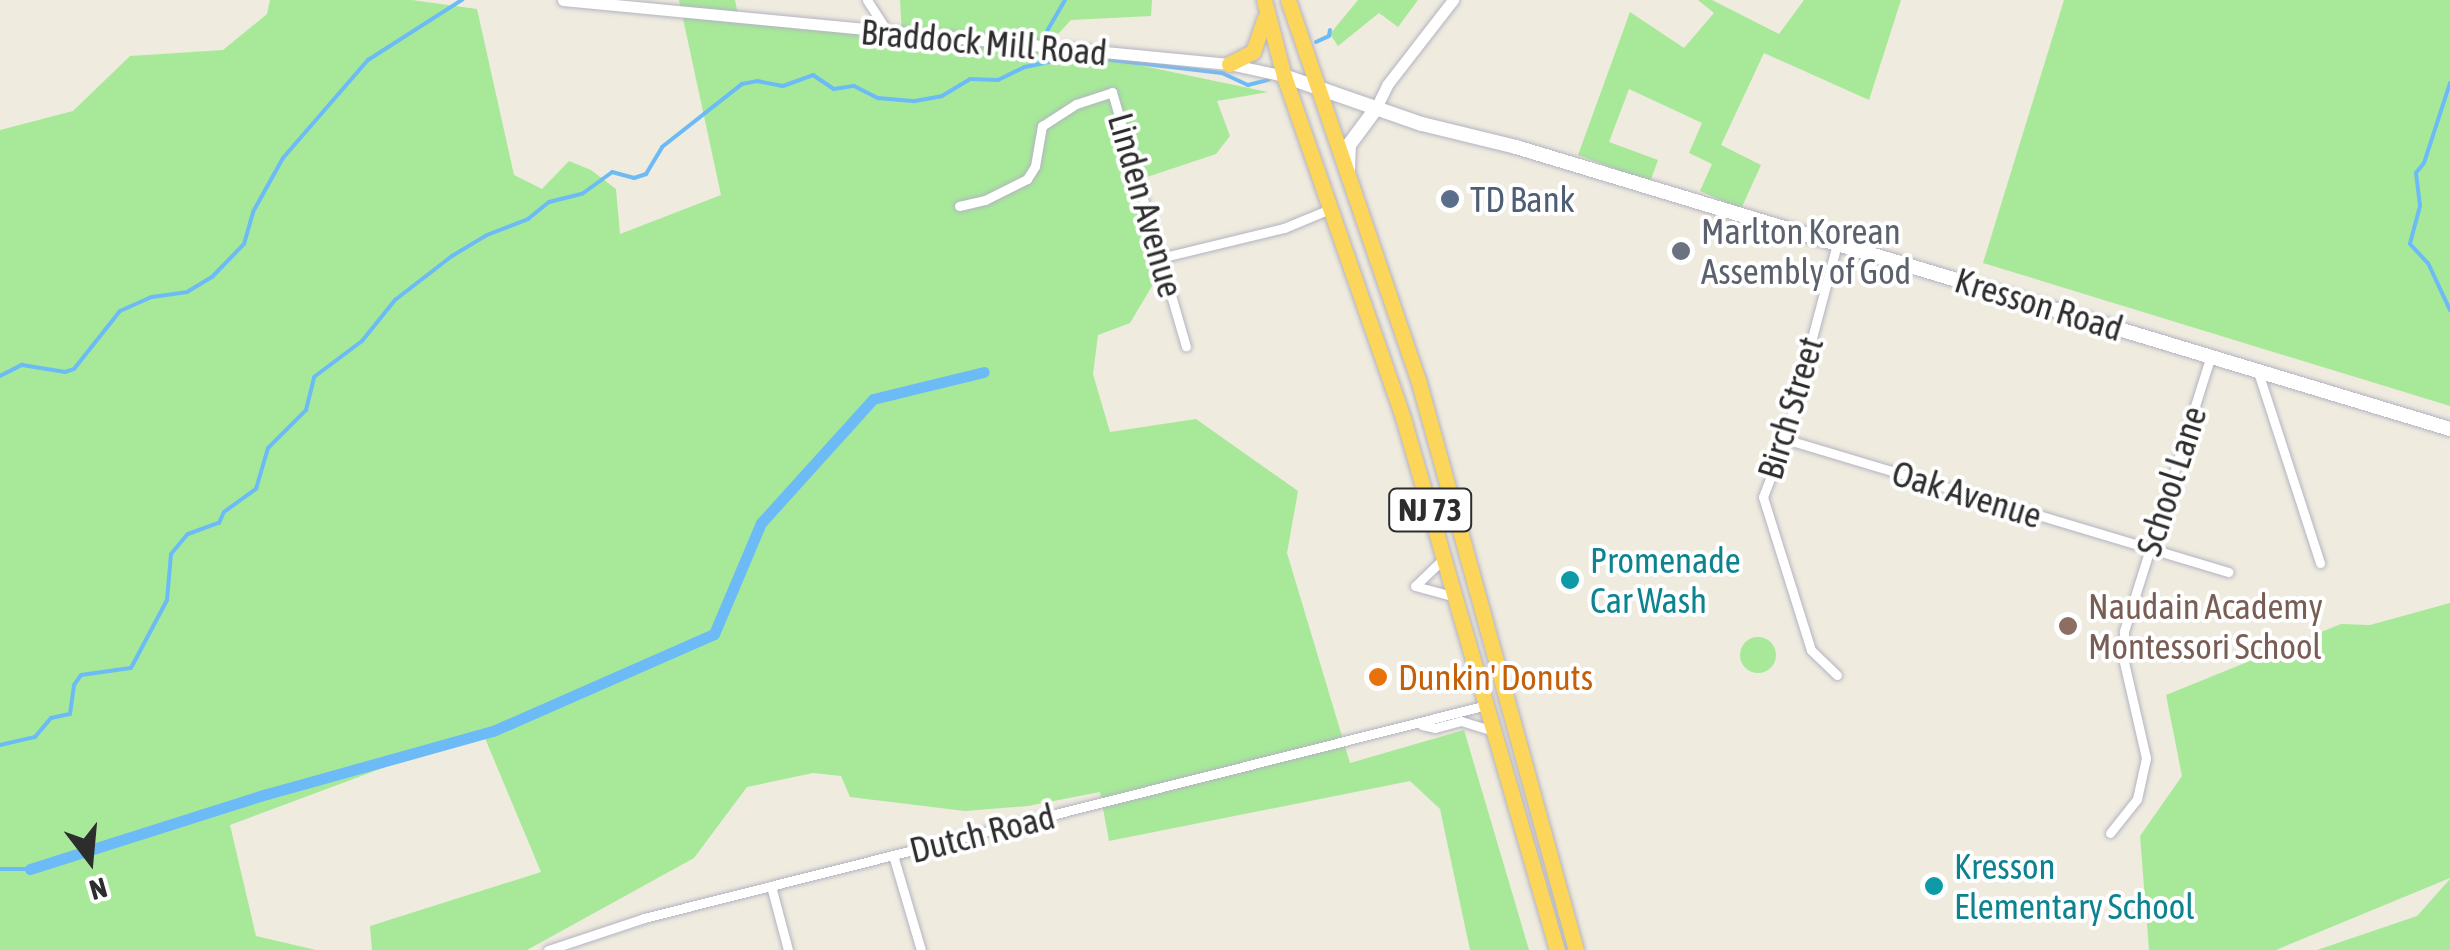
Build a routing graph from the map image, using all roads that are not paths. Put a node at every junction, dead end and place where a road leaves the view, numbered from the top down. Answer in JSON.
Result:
{"nodes":[{"id":1,"x":563,"y":0,"type":"edge"},
{"id":2,"x":867,"y":0,"type":"edge"},
{"id":3,"x":1288,"y":0,"type":"edge"},
{"id":4,"x":1453,"y":0,"type":"edge"},
{"id":5,"x":1265,"y":5,"type":"edge"},
{"id":6,"x":890,"y":34,"type":"junction"},
{"id":7,"x":1229,"y":64,"type":"junction"},
{"id":8,"x":1284,"y":76,"type":"junction"},
{"id":9,"x":1319,"y":89,"type":"junction"},
{"id":10,"x":1376,"y":110,"type":"junction"},
{"id":11,"x":1347,"y":174,"type":"junction"},
{"id":12,"x":959,"y":206,"type":"dead end"},
{"id":13,"x":1332,"y":209,"type":"junction"},
{"id":14,"x":1837,"y":244,"type":"junction"},
{"id":15,"x":1160,"y":258,"type":"junction"},
{"id":16,"x":1186,"y":346,"type":"dead end"},
{"id":17,"x":2211,"y":355,"type":"junction"},
{"id":18,"x":2257,"y":369,"type":"junction"},
{"id":19,"x":2450,"y":429,"type":"edge"},
{"id":20,"x":1785,"y":439,"type":"junction"},
{"id":21,"x":2150,"y":548,"type":"junction"},
{"id":22,"x":1444,"y":557,"type":"junction"},
{"id":23,"x":2320,"y":563,"type":"dead end"},
{"id":24,"x":2229,"y":572,"type":"dead end"},
{"id":25,"x":1455,"y":597,"type":"junction"},
{"id":26,"x":1837,"y":675,"type":"dead end"},
{"id":27,"x":1487,"y":705,"type":"junction"},
{"id":28,"x":1419,"y":724,"type":"junction"},
{"id":29,"x":1494,"y":731,"type":"junction"},
{"id":30,"x":1522,"y":754,"type":"junction"},
{"id":31,"x":2110,"y":833,"type":"dead end"},
{"id":32,"x":893,"y":855,"type":"junction"},
{"id":33,"x":771,"y":886,"type":"junction"},
{"id":34,"x":548,"y":950,"type":"edge"},
{"id":35,"x":788,"y":950,"type":"edge"},
{"id":36,"x":921,"y":950,"type":"edge"},
{"id":37,"x":1557,"y":950,"type":"edge"},
{"id":38,"x":1576,"y":950,"type":"edge"}],
"edges":[{"from":1,"to":6,"type":"street","name":"Braddock Mill Road"},
{"from":2,"to":6,"type":"street"},
{"from":3,"to":9,"type":"highway","number":"NJ 73"},
{"from":4,"to":10,"type":"street"},
{"from":5,"to":7,"type":"highway"},
{"from":5,"to":8,"type":"highway","number":"NJ 73"},
{"from":6,"to":7,"type":"street","name":"Braddock Mill Road"},
{"from":7,"to":8,"type":"street","name":"Braddock Mill Road"},
{"from":8,"to":9,"type":"main road","name":"Kresson Road"},
{"from":8,"to":13,"type":"highway","number":"NJ 73"},
{"from":9,"to":10,"type":"main road","name":"Kresson Road"},
{"from":9,"to":11,"type":"highway","number":"NJ 73"},
{"from":10,"to":11,"type":"main road"},
{"from":10,"to":14,"type":"main road","name":"Kresson Road"},
{"from":11,"to":30,"type":"highway","number":"NJ 73"},
{"from":12,"to":15,"type":"street","name":"Linden Avenue"},
{"from":13,"to":15,"type":"street"},
{"from":13,"to":22,"type":"highway","number":"NJ 73"},
{"from":14,"to":17,"type":"main road","name":"Kresson Road"},
{"from":14,"to":20,"type":"street","name":"Birch Street"},
{"from":15,"to":16,"type":"street","name":"Linden Avenue"},
{"from":17,"to":18,"type":"main road","name":"Kresson Road"},
{"from":17,"to":21,"type":"street","name":"School Lane"},
{"from":18,"to":19,"type":"main road","name":"Kresson Road"},
{"from":18,"to":23,"type":"street"},
{"from":20,"to":21,"type":"street","name":"Oak Avenue"},
{"from":20,"to":26,"type":"street","name":"Birch Street"},
{"from":21,"to":24,"type":"street","name":"Oak Avenue"},
{"from":21,"to":31,"type":"street","name":"School Lane"},
{"from":22,"to":25,"type":"highway","number":"NJ 73"},
{"from":22,"to":25,"type":"street"},
{"from":25,"to":27,"type":"highway","number":"NJ 73"},
{"from":27,"to":28,"type":"street","name":"Dutch Road"},
{"from":27,"to":29,"type":"highway","number":"NJ 73"},
{"from":27,"to":30,"type":"highway"},
{"from":28,"to":29,"type":"street","name":"Dutch Road"},
{"from":28,"to":32,"type":"street","name":"Dutch Road"},
{"from":29,"to":37,"type":"highway","number":"NJ 73"},
{"from":30,"to":38,"type":"highway","number":"NJ 73"},
{"from":32,"to":33,"type":"street","name":"Dutch Road"},
{"from":32,"to":36,"type":"street"},
{"from":33,"to":34,"type":"street","name":"Dutch Road"},
{"from":33,"to":35,"type":"street"}]}
